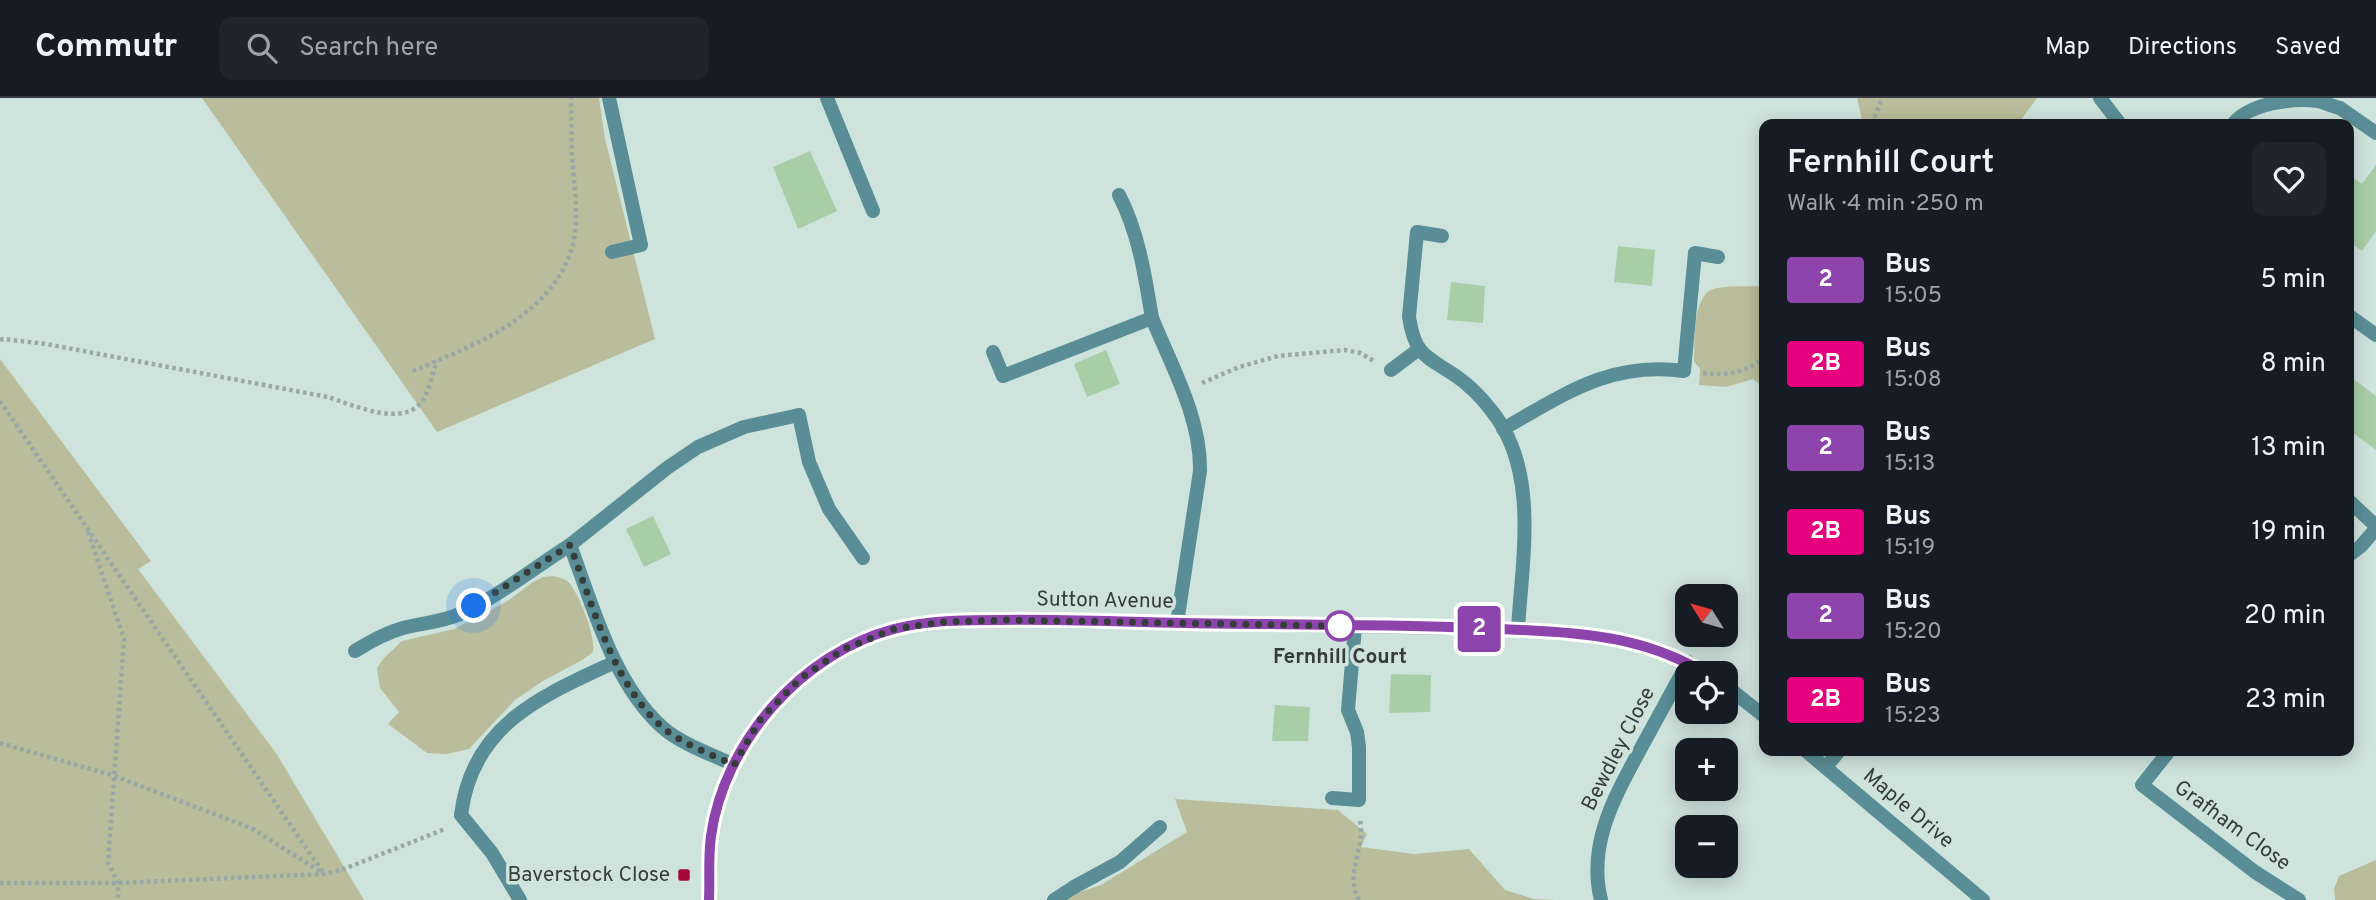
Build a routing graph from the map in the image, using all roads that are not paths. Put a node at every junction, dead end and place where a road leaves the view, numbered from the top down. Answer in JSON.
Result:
{"nodes":[{"id":1,"x":609,"y":98,"type":"edge"},
{"id":2,"x":827,"y":98,"type":"edge"},
{"id":3,"x":2100,"y":98,"type":"edge"},
{"id":4,"x":2116,"y":119,"type":"edge"},
{"id":5,"x":2240,"y":119,"type":"edge"},
{"id":6,"x":2375,"y":131,"type":"edge"},
{"id":7,"x":1119,"y":195,"type":"dead end"},
{"id":8,"x":873,"y":211,"type":"dead end"},
{"id":9,"x":1442,"y":236,"type":"dead end"},
{"id":10,"x":612,"y":252,"type":"dead end"},
{"id":11,"x":1718,"y":257,"type":"dead end"},
{"id":12,"x":1152,"y":318,"type":"junction"},
{"id":13,"x":2354,"y":319,"type":"edge"},
{"id":14,"x":2376,"y":335,"type":"edge"},
{"id":15,"x":1419,"y":349,"type":"junction"},
{"id":16,"x":993,"y":352,"type":"dead end"},
{"id":17,"x":1391,"y":370,"type":"road end"},
{"id":18,"x":1503,"y":429,"type":"junction"},
{"id":19,"x":2354,"y":506,"type":"edge"},
{"id":20,"x":2376,"y":527,"type":"edge"},
{"id":21,"x":570,"y":545,"type":"junction"},
{"id":22,"x":2354,"y":551,"type":"edge"},
{"id":23,"x":863,"y":558,"type":"dead end"},
{"id":24,"x":1177,"y":623,"type":"junction"},
{"id":25,"x":1355,"y":627,"type":"junction"},
{"id":26,"x":1518,"y":629,"type":"junction"},
{"id":27,"x":355,"y":651,"type":"dead end"},
{"id":28,"x":1686,"y":661,"type":"edge"},
{"id":29,"x":615,"y":662,"type":"junction"},
{"id":30,"x":1675,"y":686,"type":"edge"},
{"id":31,"x":1738,"y":695,"type":"edge"},
{"id":32,"x":1759,"y":712,"type":"edge"},
{"id":33,"x":1812,"y":756,"type":"edge"},
{"id":34,"x":1835,"y":756,"type":"edge"},
{"id":35,"x":2165,"y":756,"type":"edge"},
{"id":36,"x":734,"y":765,"type":"junction"},
{"id":37,"x":1826,"y":767,"type":"junction"},
{"id":38,"x":1332,"y":798,"type":"dead end"},
{"id":39,"x":1160,"y":827,"type":"dead end"},
{"id":40,"x":520,"y":900,"type":"edge"},
{"id":41,"x":709,"y":900,"type":"edge"},
{"id":42,"x":1054,"y":900,"type":"edge"},
{"id":43,"x":1601,"y":900,"type":"edge"},
{"id":44,"x":1983,"y":900,"type":"edge"},
{"id":45,"x":2299,"y":900,"type":"edge"}],
"edges":[{"from":1,"to":10,"type":"street"},
{"from":2,"to":8,"type":"street"},
{"from":3,"to":4,"type":"street"},
{"from":5,"to":6,"type":"street"},
{"from":7,"to":12,"type":"street"},
{"from":9,"to":15,"type":"street"},
{"from":11,"to":18,"type":"street"},
{"from":12,"to":16,"type":"street"},
{"from":12,"to":24,"type":"street"},
{"from":13,"to":14,"type":"street"},
{"from":15,"to":17,"type":"street"},
{"from":15,"to":18,"type":"street"},
{"from":18,"to":26,"type":"street"},
{"from":19,"to":20,"type":"street"},
{"from":20,"to":22,"type":"street"},
{"from":21,"to":23,"type":"street"},
{"from":21,"to":27,"type":"street"},
{"from":21,"to":29,"type":"street"},
{"from":24,"to":25,"type":"street","name":"Sutton Avenue"},
{"from":24,"to":36,"type":"street","name":"Sutton Avenue"},
{"from":25,"to":26,"type":"street","name":"Sutton Avenue"},
{"from":25,"to":38,"type":"street"},
{"from":26,"to":28,"type":"street","name":"Sutton Avenue"},
{"from":29,"to":36,"type":"street"},
{"from":29,"to":40,"type":"street"},
{"from":30,"to":43,"type":"street","name":"Bewdley Close"},
{"from":31,"to":32,"type":"street"},
{"from":33,"to":37,"type":"street","name":"Maple Drive"},
{"from":34,"to":37,"type":"street"},
{"from":35,"to":45,"type":"street","name":"Grafham Close"},
{"from":36,"to":41,"type":"street","name":"Sutton Avenue"},
{"from":37,"to":44,"type":"street","name":"Maple Drive"},
{"from":39,"to":42,"type":"street"}]}
